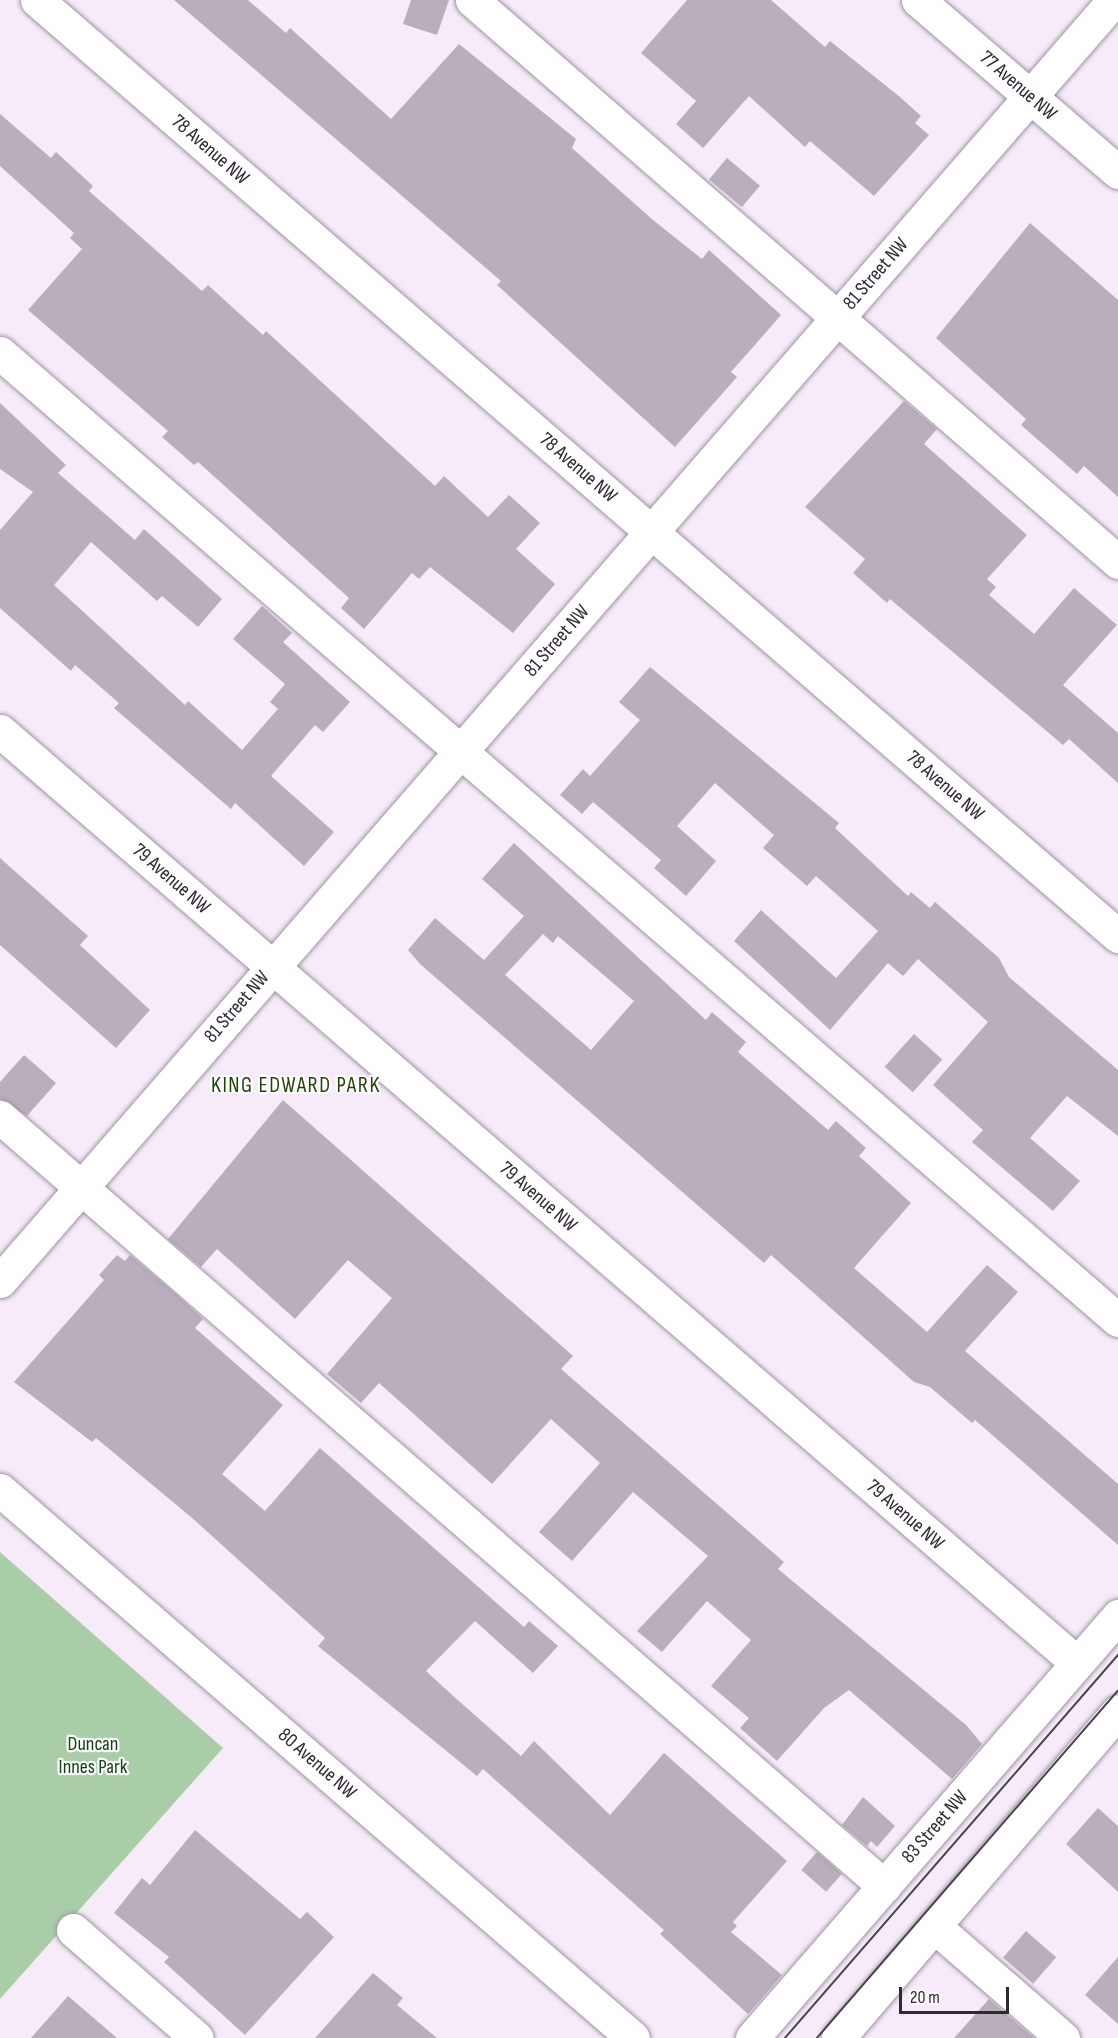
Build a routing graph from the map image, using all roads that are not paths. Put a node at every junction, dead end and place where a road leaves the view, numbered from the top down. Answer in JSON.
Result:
{"nodes":[{"id":1,"x":38,"y":0,"type":"edge"},
{"id":2,"x":472,"y":0,"type":"edge"},
{"id":3,"x":918,"y":0,"type":"edge"},
{"id":4,"x":1114,"y":0,"type":"edge"},
{"id":5,"x":1030,"y":97,"type":"junction"},
{"id":6,"x":1118,"y":172,"type":"edge"},
{"id":7,"x":838,"y":317,"type":"junction"},
{"id":8,"x":0,"y":353,"type":"edge"},
{"id":9,"x":653,"y":532,"type":"junction"},
{"id":10,"x":1118,"y":562,"type":"edge"},
{"id":11,"x":0,"y":731,"type":"edge"},
{"id":12,"x":460,"y":752,"type":"junction"},
{"id":13,"x":1118,"y":936,"type":"edge"},
{"id":14,"x":272,"y":967,"type":"junction"},
{"id":15,"x":0,"y":1117,"type":"edge"},
{"id":16,"x":81,"y":1188,"type":"junction"},
{"id":17,"x":0,"y":1281,"type":"edge"},
{"id":18,"x":1118,"y":1320,"type":"edge"},
{"id":19,"x":0,"y":1490,"type":"edge"},
{"id":20,"x":1118,"y":1616,"type":"edge"},
{"id":21,"x":1077,"y":1663,"type":"junction"},
{"id":22,"x":1118,"y":1711,"type":"edge"},
{"id":23,"x":884,"y":1886,"type":"junction"},
{"id":24,"x":934,"y":1926,"type":"junction"},
{"id":25,"x":73,"y":1930,"type":"dead end"},
{"id":26,"x":197,"y":2038,"type":"edge"},
{"id":27,"x":633,"y":2038,"type":"edge"},
{"id":28,"x":752,"y":2038,"type":"edge"},
{"id":29,"x":838,"y":2038,"type":"edge"},
{"id":30,"x":1064,"y":2038,"type":"edge"}],
"edges":[{"from":1,"to":9,"type":"street","name":"78 Avenue NW"},
{"from":2,"to":7,"type":"street"},
{"from":3,"to":5,"type":"street","name":"77 Avenue NW"},
{"from":4,"to":5,"type":"street","name":"81 Street NW"},
{"from":5,"to":6,"type":"street","name":"77 Avenue NW"},
{"from":5,"to":7,"type":"street","name":"81 Street NW"},
{"from":7,"to":9,"type":"street","name":"81 Street NW"},
{"from":7,"to":10,"type":"street"},
{"from":8,"to":12,"type":"street"},
{"from":9,"to":12,"type":"street","name":"81 Street NW"},
{"from":9,"to":13,"type":"street","name":"78 Avenue NW"},
{"from":11,"to":14,"type":"street","name":"79 Avenue NW"},
{"from":12,"to":14,"type":"street","name":"81 Street NW"},
{"from":12,"to":18,"type":"street"},
{"from":14,"to":16,"type":"street","name":"81 Street NW"},
{"from":14,"to":21,"type":"street","name":"79 Avenue NW"},
{"from":15,"to":16,"type":"street"},
{"from":16,"to":17,"type":"street","name":"81 Street NW"},
{"from":16,"to":23,"type":"street"},
{"from":19,"to":27,"type":"street","name":"80 Avenue NW"},
{"from":20,"to":21,"type":"street","name":"83 Street NW"},
{"from":21,"to":23,"type":"street","name":"83 Street NW"},
{"from":22,"to":24,"type":"street"},
{"from":23,"to":28,"type":"street","name":"83 Street NW"},
{"from":24,"to":29,"type":"street"},
{"from":24,"to":30,"type":"street"},
{"from":25,"to":26,"type":"street"}]}
